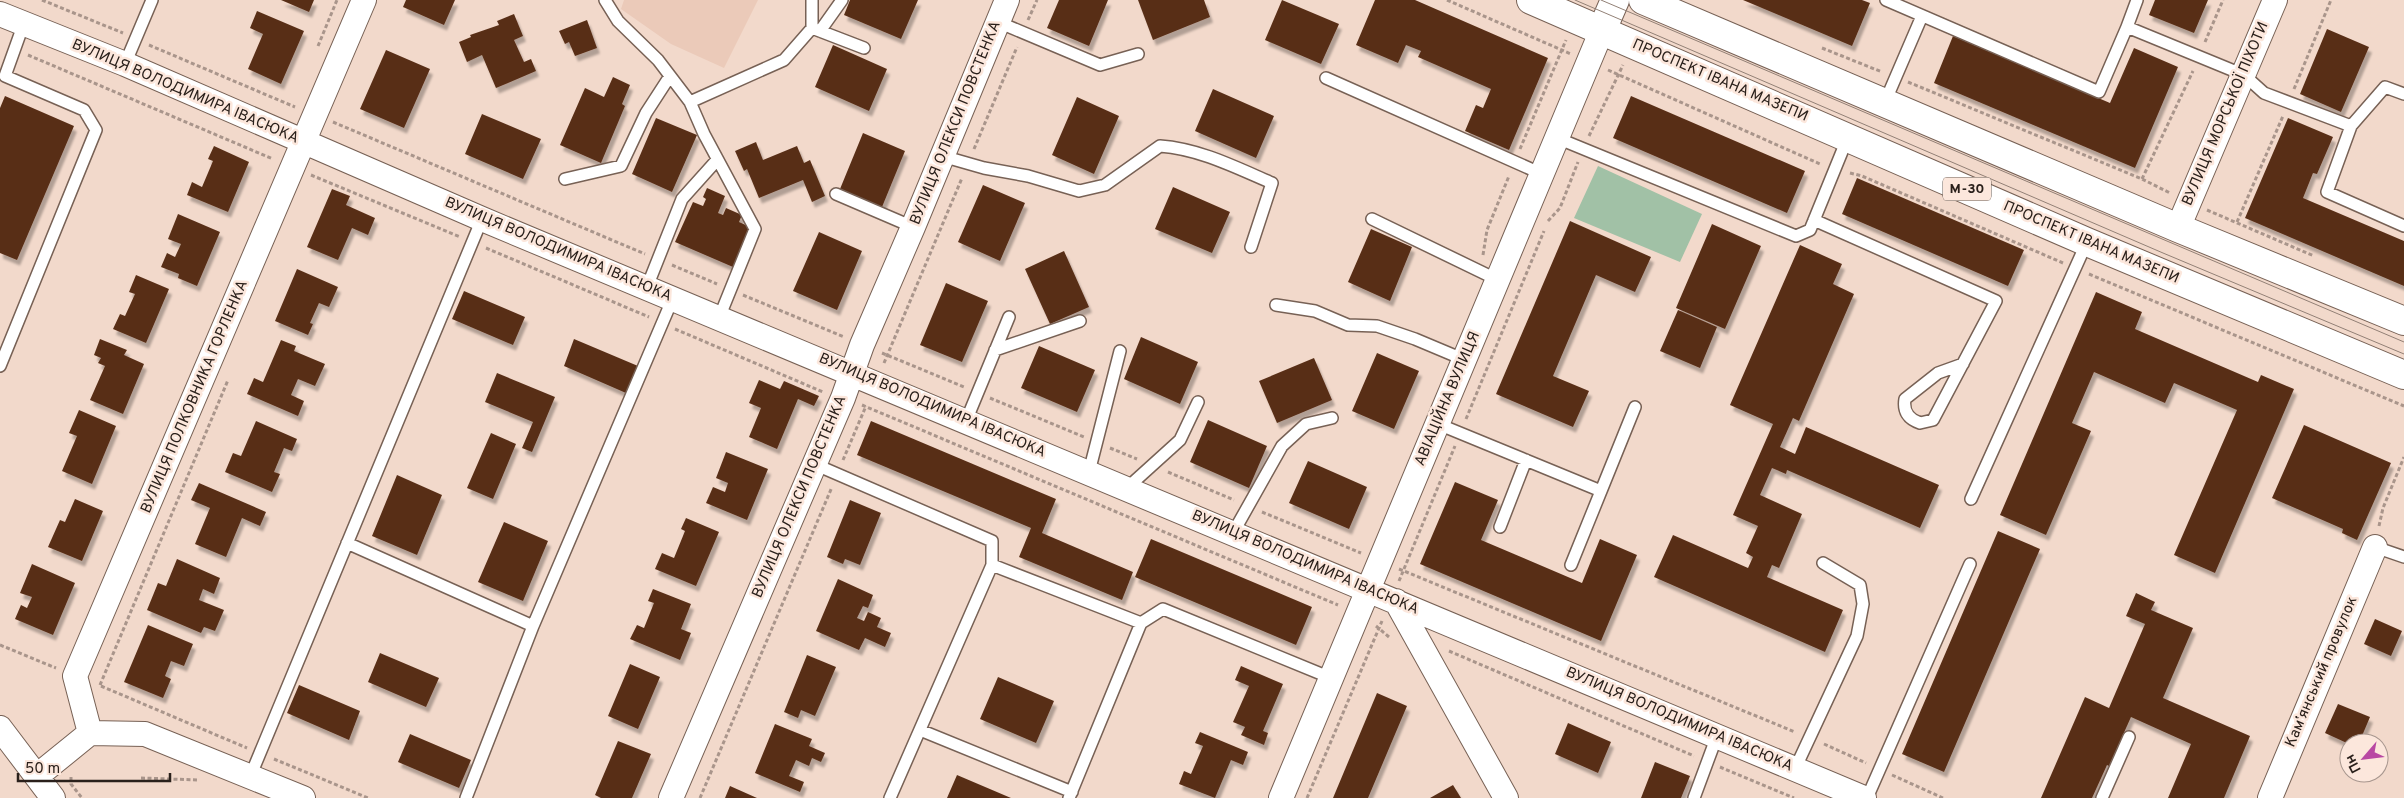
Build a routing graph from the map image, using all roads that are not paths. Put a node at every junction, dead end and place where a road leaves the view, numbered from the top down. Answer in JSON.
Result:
{"nodes":[{"id":1,"x":152,"y":0,"type":"edge"},
{"id":2,"x":364,"y":0,"type":"edge"},
{"id":3,"x":605,"y":0,"type":"edge"},
{"id":4,"x":812,"y":0,"type":"edge"},
{"id":5,"x":842,"y":0,"type":"edge"},
{"id":6,"x":1007,"y":0,"type":"edge"},
{"id":7,"x":1532,"y":0,"type":"edge"},
{"id":8,"x":1615,"y":0,"type":"edge"},
{"id":9,"x":1643,"y":0,"type":"edge"},
{"id":10,"x":1886,"y":0,"type":"edge"},
{"id":11,"x":2137,"y":0,"type":"edge"},
{"id":12,"x":2275,"y":0,"type":"edge"},
{"id":13,"x":0,"y":14,"type":"edge"},
{"id":14,"x":1922,"y":16,"type":"junction"},
{"id":15,"x":998,"y":22,"type":"junction"},
{"id":16,"x":24,"y":24,"type":"junction"},
{"id":17,"x":2127,"y":27,"type":"junction"},
{"id":18,"x":816,"y":29,"type":"junction"},
{"id":19,"x":1602,"y":30,"type":"junction"},
{"id":20,"x":864,"y":48,"type":"dead end"},
{"id":21,"x":1138,"y":54,"type":"dead end"},
{"id":22,"x":125,"y":64,"type":"junction"},
{"id":23,"x":2244,"y":75,"type":"junction"},
{"id":24,"x":670,"y":76,"type":"junction"},
{"id":25,"x":1326,"y":78,"type":"dead end"},
{"id":26,"x":2404,"y":94,"type":"edge"},
{"id":27,"x":690,"y":102,"type":"junction"},
{"id":28,"x":1885,"y":102,"type":"junction"},
{"id":29,"x":2351,"y":126,"type":"junction"},
{"id":30,"x":1848,"y":136,"type":"junction"},
{"id":31,"x":1557,"y":138,"type":"junction"},
{"id":32,"x":304,"y":143,"type":"junction"},
{"id":33,"x":942,"y":156,"type":"junction"},
{"id":34,"x":717,"y":160,"type":"junction"},
{"id":35,"x":1542,"y":174,"type":"junction"},
{"id":36,"x":566,"y":179,"type":"dead end"},
{"id":37,"x":836,"y":194,"type":"dead end"},
{"id":38,"x":482,"y":218,"type":"junction"},
{"id":39,"x":1372,"y":220,"type":"dead end"},
{"id":40,"x":1814,"y":220,"type":"junction"},
{"id":41,"x":2404,"y":226,"type":"edge"},
{"id":42,"x":913,"y":227,"type":"junction"},
{"id":43,"x":2178,"y":228,"type":"junction"},
{"id":44,"x":2087,"y":242,"type":"junction"},
{"id":45,"x":1251,"y":247,"type":"dead end"},
{"id":46,"x":1498,"y":280,"type":"junction"},
{"id":47,"x":647,"y":288,"type":"junction"},
{"id":48,"x":672,"y":298,"type":"junction"},
{"id":49,"x":1276,"y":305,"type":"dead end"},
{"id":50,"x":1009,"y":317,"type":"dead end"},
{"id":51,"x":719,"y":318,"type":"junction"},
{"id":52,"x":1080,"y":321,"type":"dead end"},
{"id":53,"x":2404,"y":321,"type":"edge"},
{"id":54,"x":996,"y":350,"type":"junction"},
{"id":55,"x":1120,"y":351,"type":"dead end"},
{"id":56,"x":1464,"y":360,"type":"junction"},
{"id":57,"x":1963,"y":364,"type":"junction"},
{"id":58,"x":0,"y":366,"type":"edge"},
{"id":59,"x":853,"y":373,"type":"junction"},
{"id":60,"x":2404,"y":375,"type":"edge"},
{"id":61,"x":1198,"y":402,"type":"dead end"},
{"id":62,"x":1635,"y":407,"type":"dead end"},
{"id":63,"x":1332,"y":418,"type":"dead end"},
{"id":64,"x":966,"y":421,"type":"junction"},
{"id":65,"x":1438,"y":424,"type":"junction"},
{"id":66,"x":1526,"y":460,"type":"junction"},
{"id":67,"x":814,"y":464,"type":"junction"},
{"id":68,"x":1089,"y":472,"type":"junction"},
{"id":69,"x":1127,"y":488,"type":"junction"},
{"id":70,"x":1601,"y":491,"type":"junction"},
{"id":71,"x":1972,"y":499,"type":"dead end"},
{"id":72,"x":1500,"y":527,"type":"dead end"},
{"id":73,"x":1233,"y":533,"type":"junction"},
{"id":74,"x":347,"y":544,"type":"junction"},
{"id":75,"x":2374,"y":546,"type":"joint"},
{"id":76,"x":2404,"y":557,"type":"edge"},
{"id":77,"x":1823,"y":563,"type":"dead end"},
{"id":78,"x":1970,"y":564,"type":"dead end"},
{"id":79,"x":992,"y":565,"type":"junction"},
{"id":80,"x":1571,"y":565,"type":"dead end"},
{"id":81,"x":1369,"y":589,"type":"junction"},
{"id":82,"x":1396,"y":601,"type":"junction"},
{"id":83,"x":1141,"y":623,"type":"junction"},
{"id":84,"x":533,"y":626,"type":"junction"},
{"id":85,"x":1331,"y":678,"type":"junction"},
{"id":86,"x":0,"y":728,"type":"edge"},
{"id":87,"x":920,"y":730,"type":"junction"},
{"id":88,"x":90,"y":733,"type":"junction"},
{"id":89,"x":1717,"y":736,"type":"junction"},
{"id":90,"x":2129,"y":738,"type":"dead end"},
{"id":91,"x":1795,"y":769,"type":"junction"},
{"id":92,"x":37,"y":776,"type":"junction"},
{"id":93,"x":250,"y":777,"type":"junction"},
{"id":94,"x":278,"y":793,"type":"edge"},
{"id":95,"x":1070,"y":795,"type":"edge"},
{"id":96,"x":53,"y":798,"type":"edge"},
{"id":97,"x":303,"y":798,"type":"edge"},
{"id":98,"x":466,"y":798,"type":"edge"},
{"id":99,"x":671,"y":798,"type":"edge"},
{"id":100,"x":890,"y":798,"type":"edge"},
{"id":101,"x":1280,"y":798,"type":"edge"},
{"id":102,"x":1506,"y":798,"type":"edge"},
{"id":103,"x":1694,"y":798,"type":"edge"},
{"id":104,"x":1866,"y":798,"type":"edge"},
{"id":105,"x":2102,"y":798,"type":"edge"},
{"id":106,"x":2270,"y":798,"type":"edge"}],
"edges":[{"from":1,"to":22,"type":"lane"},
{"from":2,"to":32,"type":"street","name":"ВУЛИЦЯ ПОЛКОВНИКА ГОРЛЕНКА"},
{"from":3,"to":24,"type":"lane"},
{"from":4,"to":18,"type":"lane"},
{"from":5,"to":18,"type":"lane"},
{"from":6,"to":15,"type":"street","name":"ВУЛИЦЯ ОЛЕКСИ ПОВСТЕНКА"},
{"from":7,"to":19,"type":"main road","name":"ПРОСПЕКТ ІВАНА МАЗЕПИ","number":"М-30"},
{"from":8,"to":19,"type":"main road","name":"АВІАЦІЙНА ВУЛИЦЯ"},
{"from":9,"to":28,"type":"main road"},
{"from":10,"to":14,"type":"lane"},
{"from":11,"to":17,"type":"lane"},
{"from":12,"to":23,"type":"street","name":"ВУЛИЦЯ МОРСЬКОЇ ПІХОТИ"},
{"from":13,"to":16,"type":"street","name":"ВУЛИЦЯ ВОЛОДИМИРА ІВАСЮКА"},
{"from":14,"to":17,"type":"lane"},
{"from":14,"to":28,"type":"lane"},
{"from":15,"to":21,"type":"lane"},
{"from":15,"to":33,"type":"street","name":"ВУЛИЦЯ ОЛЕКСИ ПОВСТЕНКА"},
{"from":16,"to":22,"type":"street","name":"ВУЛИЦЯ ВОЛОДИМИРА ІВАСЮКА"},
{"from":16,"to":58,"type":"lane"},
{"from":17,"to":23,"type":"lane"},
{"from":18,"to":20,"type":"lane"},
{"from":18,"to":27,"type":"lane"},
{"from":19,"to":30,"type":"main road","name":"ПРОСПЕКТ ІВАНА МАЗЕПИ","number":"М-30"},
{"from":19,"to":31,"type":"street","name":"АВІАЦІЙНА ВУЛИЦЯ"},
{"from":22,"to":32,"type":"street","name":"ВУЛИЦЯ ВОЛОДИМИРА ІВАСЮКА"},
{"from":23,"to":29,"type":"lane"},
{"from":23,"to":43,"type":"street","name":"ВУЛИЦЯ МОРСЬКОЇ ПІХОТИ"},
{"from":24,"to":27,"type":"lane"},
{"from":24,"to":36,"type":"lane"},
{"from":25,"to":35,"type":"lane"},
{"from":26,"to":29,"type":"lane"},
{"from":27,"to":34,"type":"lane"},
{"from":28,"to":43,"type":"main road"},
{"from":29,"to":41,"type":"lane"},
{"from":30,"to":40,"type":"lane"},
{"from":30,"to":44,"type":"main road","name":"ПРОСПЕКТ ІВАНА МАЗЕПИ","number":"М-30"},
{"from":31,"to":35,"type":"street","name":"АВІАЦІЙНА ВУЛИЦЯ"},
{"from":31,"to":40,"type":"lane"},
{"from":32,"to":38,"type":"street","name":"ВУЛИЦЯ ВОЛОДИМИРА ІВАСЮКА"},
{"from":32,"to":88,"type":"street","name":"ВУЛИЦЯ ПОЛКОВНИКА ГОРЛЕНКА"},
{"from":33,"to":42,"type":"street","name":"ВУЛИЦЯ ОЛЕКСИ ПОВСТЕНКА"},
{"from":33,"to":45,"type":"lane"},
{"from":34,"to":47,"type":"lane"},
{"from":34,"to":51,"type":"lane"},
{"from":35,"to":46,"type":"street","name":"АВІАЦІЙНА ВУЛИЦЯ"},
{"from":37,"to":42,"type":"lane"},
{"from":38,"to":47,"type":"street","name":"ВУЛИЦЯ ВОЛОДИМИРА ІВАСЮКА"},
{"from":38,"to":74,"type":"lane"},
{"from":39,"to":46,"type":"lane"},
{"from":40,"to":57,"type":"lane"},
{"from":42,"to":59,"type":"street","name":"ВУЛИЦЯ ОЛЕКСИ ПОВСТЕНКА"},
{"from":43,"to":53,"type":"main road"},
{"from":44,"to":60,"type":"main road","name":"ПРОСПЕКТ ІВАНА МАЗЕПИ","number":"М-30"},
{"from":44,"to":71,"type":"lane"},
{"from":46,"to":56,"type":"street","name":"АВІАЦІЙНА ВУЛИЦЯ"},
{"from":47,"to":48,"type":"street","name":"ВУЛИЦЯ ВОЛОДИМИРА ІВАСЮКА"},
{"from":48,"to":51,"type":"street","name":"ВУЛИЦЯ ВОЛОДИМИРА ІВАСЮКА"},
{"from":48,"to":84,"type":"lane"},
{"from":49,"to":56,"type":"lane"},
{"from":50,"to":54,"type":"lane"},
{"from":51,"to":59,"type":"street","name":"ВУЛИЦЯ ВОЛОДИМИРА ІВАСЮКА"},
{"from":52,"to":54,"type":"lane"},
{"from":54,"to":64,"type":"lane"},
{"from":55,"to":68,"type":"lane"},
{"from":56,"to":65,"type":"street","name":"АВІАЦІЙНА ВУЛИЦЯ"},
{"from":57,"to":57,"type":"lane"},
{"from":59,"to":64,"type":"street","name":"ВУЛИЦЯ ВОЛОДИМИРА ІВАСЮКА"},
{"from":59,"to":67,"type":"street","name":"ВУЛИЦЯ ОЛЕКСИ ПОВСТЕНКА"},
{"from":61,"to":69,"type":"lane"},
{"from":62,"to":70,"type":"lane"},
{"from":63,"to":73,"type":"lane"},
{"from":64,"to":68,"type":"street","name":"ВУЛИЦЯ ВОЛОДИМИРА ІВАСЮКА"},
{"from":65,"to":66,"type":"lane"},
{"from":65,"to":81,"type":"street","name":"АВІАЦІЙНА ВУЛИЦЯ"},
{"from":66,"to":70,"type":"lane"},
{"from":66,"to":72,"type":"lane"},
{"from":67,"to":79,"type":"lane"},
{"from":67,"to":99,"type":"street","name":"ВУЛИЦЯ ОЛЕКСИ ПОВСТЕНКА"},
{"from":68,"to":69,"type":"street","name":"ВУЛИЦЯ ВОЛОДИМИРА ІВАСЮКА"},
{"from":69,"to":73,"type":"street","name":"ВУЛИЦЯ ВОЛОДИМИРА ІВАСЮКА"},
{"from":70,"to":80,"type":"lane"},
{"from":73,"to":81,"type":"street","name":"ВУЛИЦЯ ВОЛОДИМИРА ІВАСЮКА"},
{"from":74,"to":84,"type":"lane"},
{"from":74,"to":93,"type":"lane"},
{"from":75,"to":76,"type":"lane"},
{"from":75,"to":106,"type":"street","name":"Камʼянський провулок"},
{"from":77,"to":91,"type":"lane"},
{"from":78,"to":104,"type":"lane"},
{"from":79,"to":83,"type":"lane"},
{"from":79,"to":87,"type":"lane"},
{"from":81,"to":82,"type":"street","name":"ВУЛИЦЯ ВОЛОДИМИРА ІВАСЮКА"},
{"from":81,"to":85,"type":"street","name":"АВІАЦІЙНА ВУЛИЦЯ"},
{"from":82,"to":89,"type":"street","name":"ВУЛИЦЯ ВОЛОДИМИРА ІВАСЮКА"},
{"from":82,"to":102,"type":"street"},
{"from":83,"to":85,"type":"lane"},
{"from":83,"to":95,"type":"lane"},
{"from":84,"to":98,"type":"lane"},
{"from":85,"to":101,"type":"street","name":"АВІАЦІЙНА ВУЛИЦЯ"},
{"from":86,"to":92,"type":"street"},
{"from":87,"to":95,"type":"lane"},
{"from":87,"to":100,"type":"lane"},
{"from":88,"to":92,"type":"street"},
{"from":88,"to":93,"type":"street"},
{"from":89,"to":91,"type":"street","name":"ВУЛИЦЯ ВОЛОДИМИРА ІВАСЮКА"},
{"from":89,"to":103,"type":"lane"},
{"from":90,"to":105,"type":"lane"},
{"from":91,"to":104,"type":"street","name":"ВУЛИЦЯ ВОЛОДИМИРА ІВАСЮКА"},
{"from":92,"to":96,"type":"street"},
{"from":93,"to":94,"type":"street"},
{"from":94,"to":97,"type":"street"}]}
